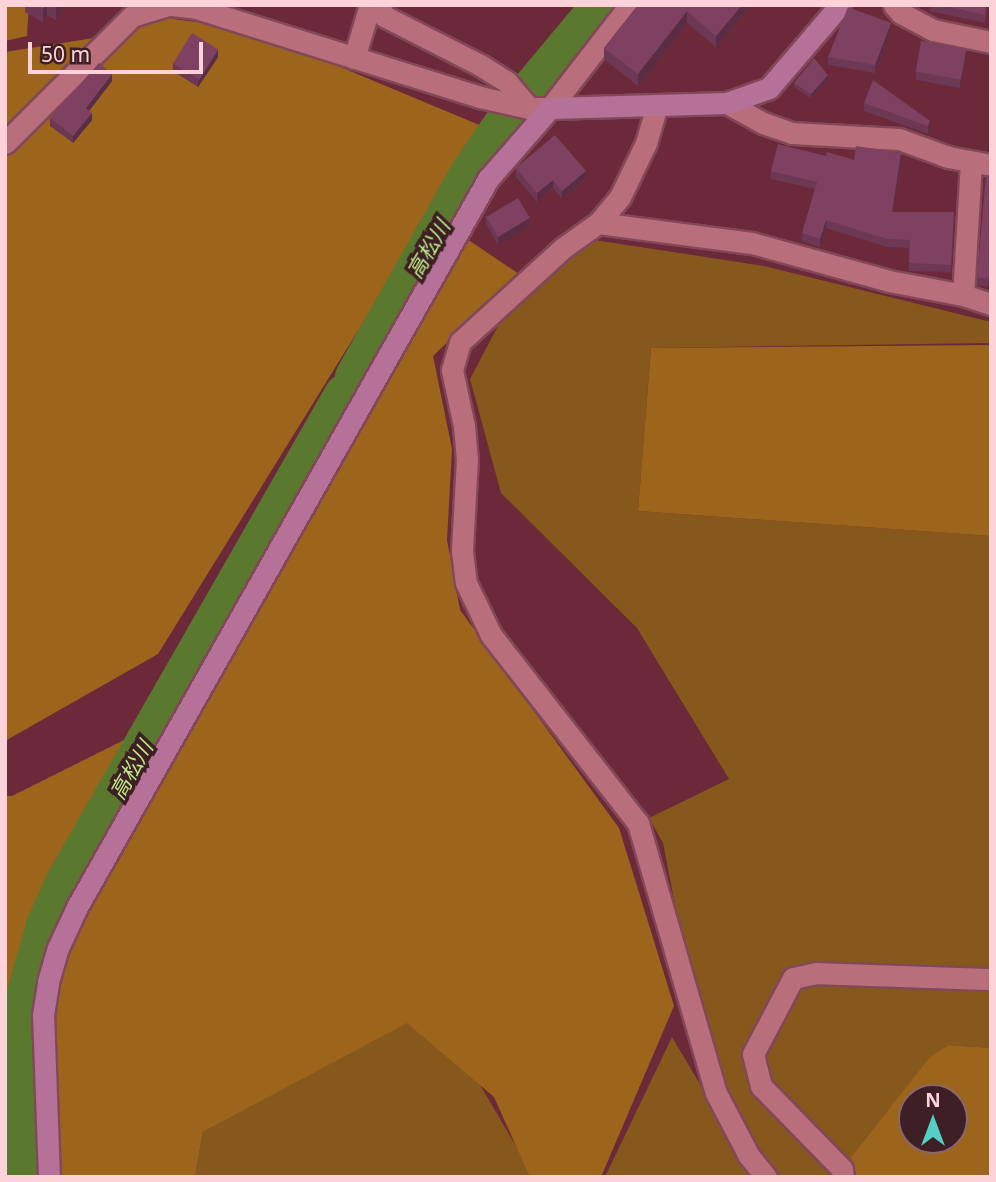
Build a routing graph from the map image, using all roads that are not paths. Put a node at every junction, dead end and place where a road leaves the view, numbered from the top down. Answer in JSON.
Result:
{"nodes":[{"id":1,"x":170,"y":5,"type":"edge"},
{"id":2,"x":370,"y":5,"type":"edge"},
{"id":3,"x":377,"y":5,"type":"edge"},
{"id":4,"x":630,"y":5,"type":"edge"},
{"id":5,"x":839,"y":5,"type":"edge"},
{"id":6,"x":894,"y":5,"type":"edge"},
{"id":7,"x":991,"y":43,"type":"edge"},
{"id":8,"x":354,"y":58,"type":"junction"},
{"id":9,"x":727,"y":103,"type":"junction"},
{"id":10,"x":657,"y":105,"type":"junction"},
{"id":11,"x":540,"y":108,"type":"junction"},
{"id":12,"x":5,"y":143,"type":"edge"},
{"id":13,"x":981,"y":164,"type":"edge"},
{"id":14,"x":598,"y":223,"type":"junction"},
{"id":15,"x":963,"y":295,"type":"junction"},
{"id":16,"x":991,"y":304,"type":"edge"},
{"id":17,"x":991,"y":979,"type":"edge"},
{"id":18,"x":48,"y":1177,"type":"edge"},
{"id":19,"x":766,"y":1177,"type":"edge"},
{"id":20,"x":843,"y":1177,"type":"edge"}],
"edges":[{"from":1,"to":8,"type":"street"},
{"from":1,"to":12,"type":"street"},
{"from":2,"to":8,"type":"street"},
{"from":3,"to":11,"type":"street"},
{"from":4,"to":11,"type":"street"},
{"from":5,"to":9,"type":"street"},
{"from":6,"to":7,"type":"street"},
{"from":8,"to":11,"type":"street"},
{"from":9,"to":10,"type":"street"},
{"from":9,"to":13,"type":"street"},
{"from":10,"to":11,"type":"street"},
{"from":10,"to":14,"type":"street"},
{"from":11,"to":18,"type":"street"},
{"from":13,"to":15,"type":"street"},
{"from":14,"to":15,"type":"street"},
{"from":14,"to":19,"type":"street"},
{"from":15,"to":16,"type":"street"},
{"from":17,"to":20,"type":"street"}]}
